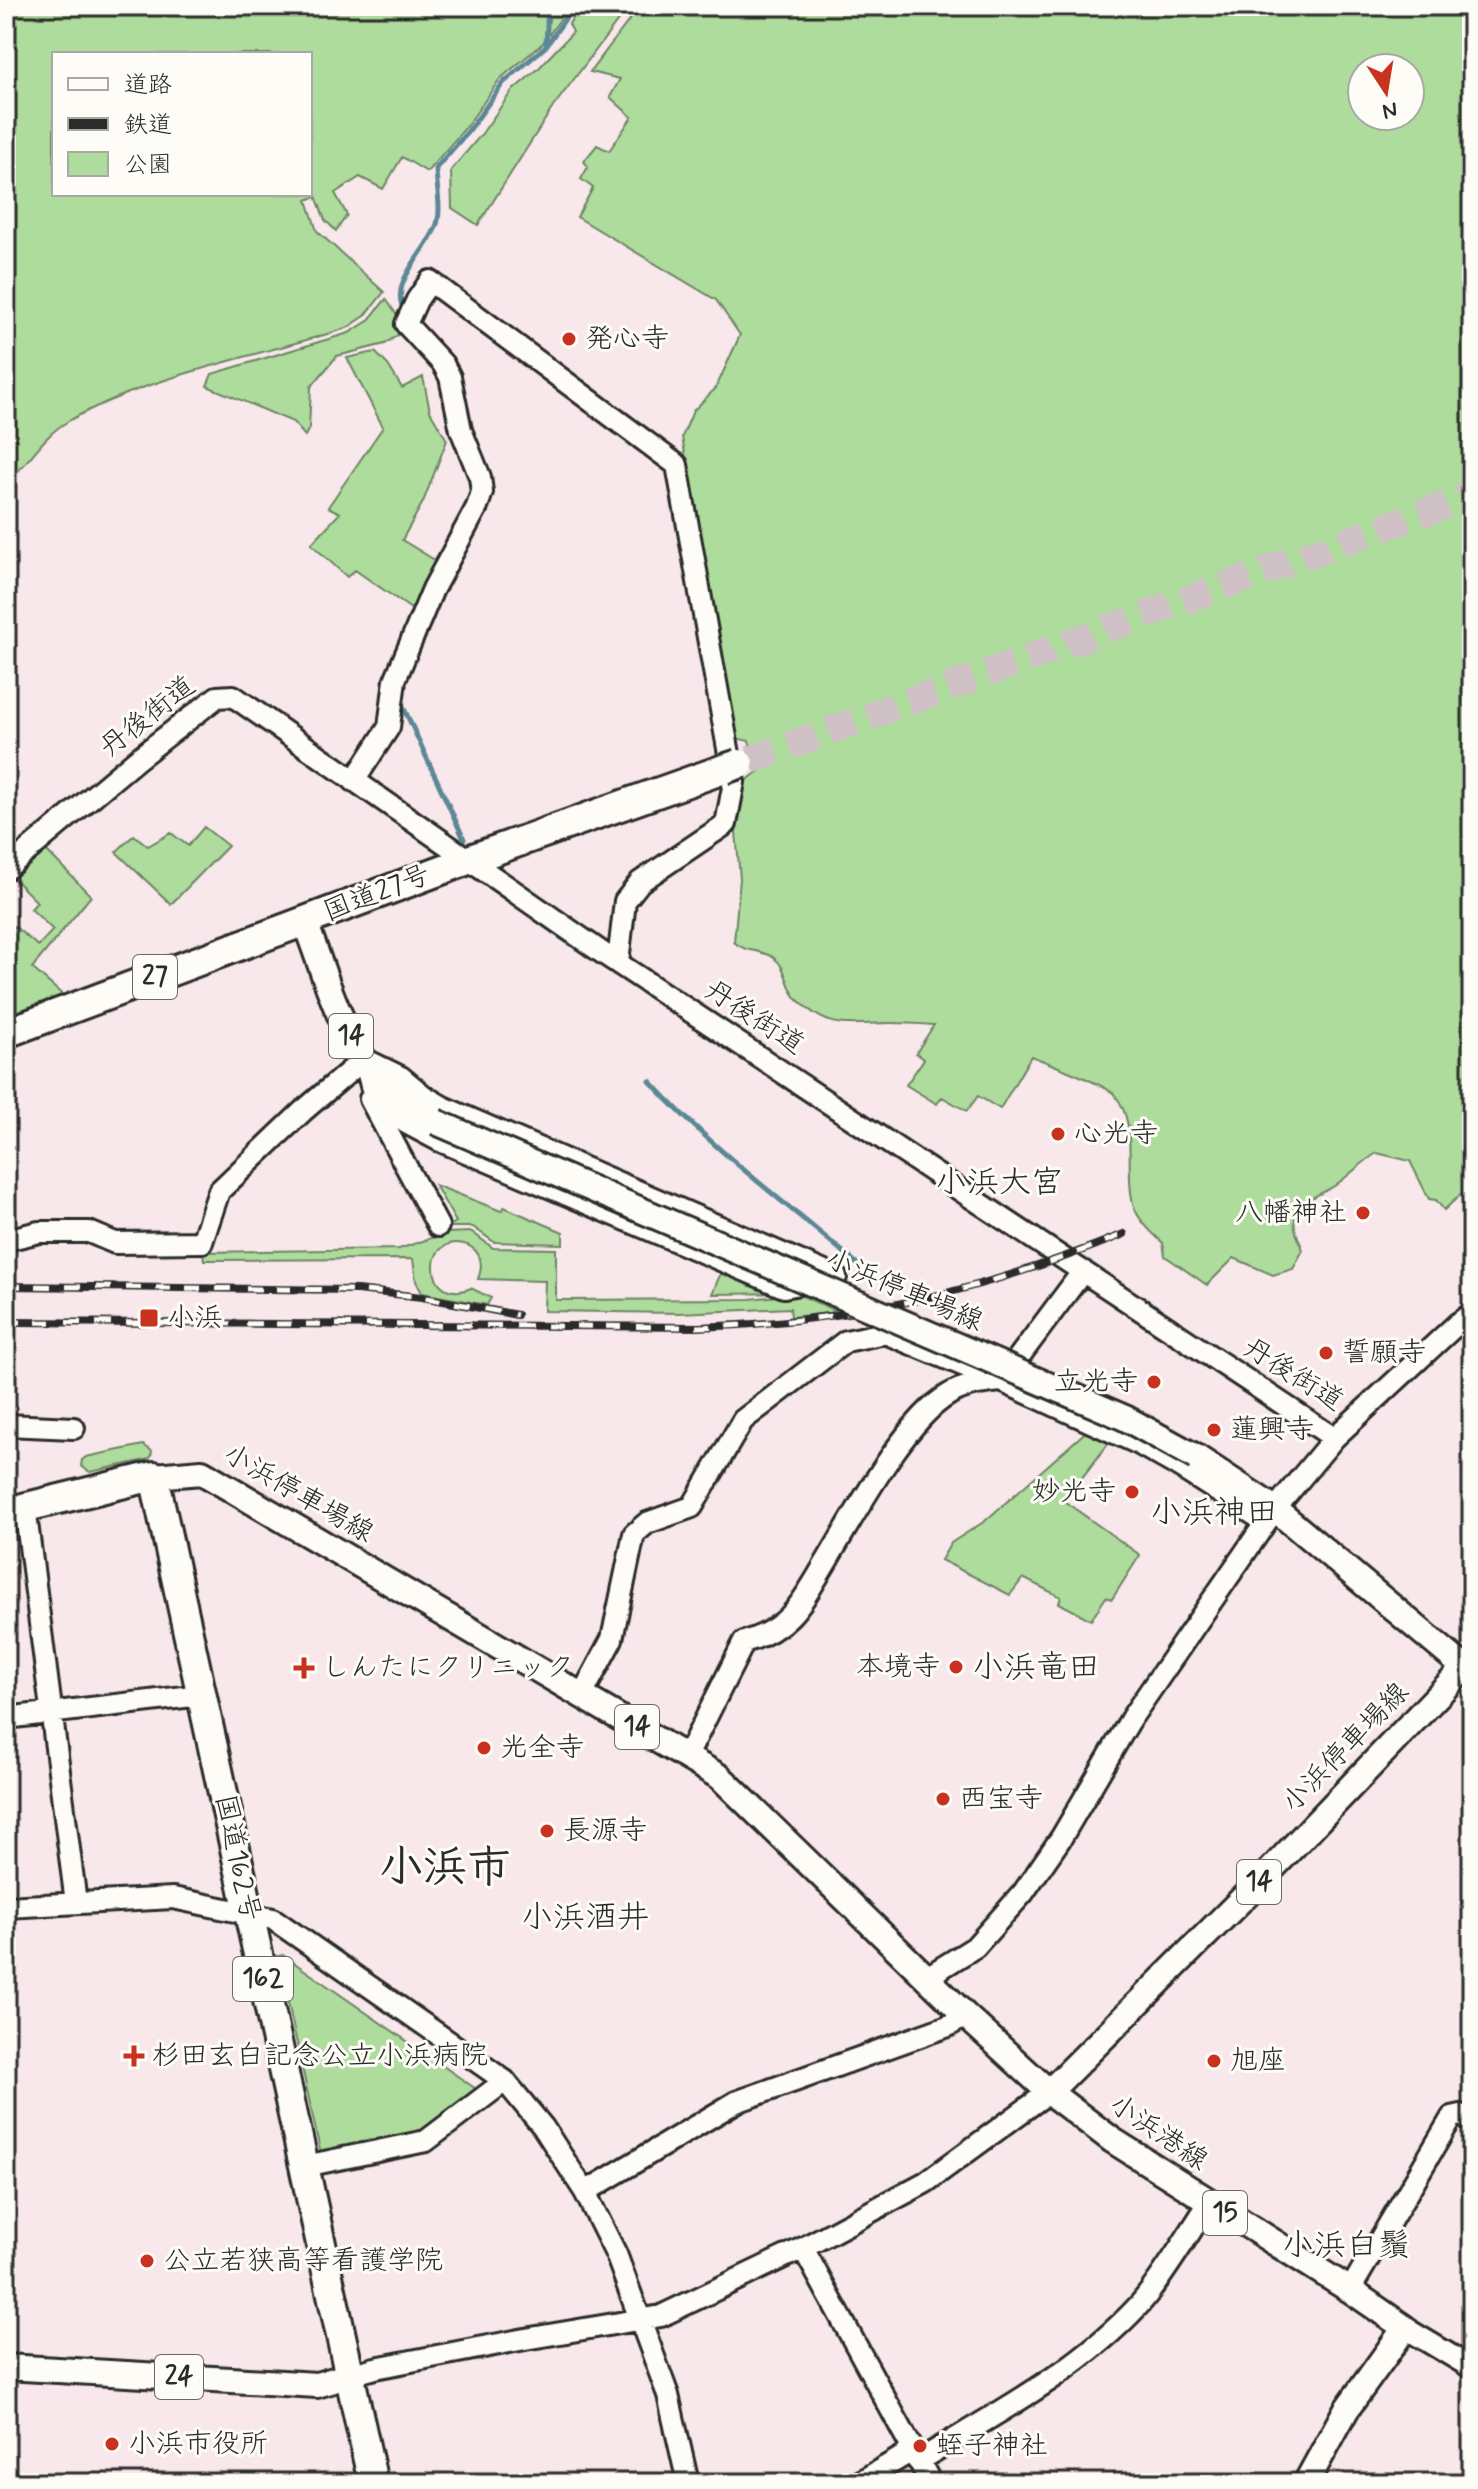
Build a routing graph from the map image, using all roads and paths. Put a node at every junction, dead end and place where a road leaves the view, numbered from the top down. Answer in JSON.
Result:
{"nodes":[{"id":1,"x":738,"y":764,"type":"tunnel mouth"},
{"id":2,"x":354,"y":781,"type":"junction"},
{"id":3,"x":468,"y":860,"type":"junction"},
{"id":4,"x":6,"y":869,"type":"edge"},
{"id":5,"x":305,"y":922,"type":"junction"},
{"id":6,"x":618,"y":962,"type":"junction"},
{"id":7,"x":6,"y":1033,"type":"edge"},
{"id":8,"x":364,"y":1059,"type":"junction"},
{"id":9,"x":438,"y":1226,"type":"dead end"},
{"id":10,"x":6,"y":1240,"type":"edge"},
{"id":11,"x":1083,"y":1271,"type":"junction"},
{"id":12,"x":1470,"y":1317,"type":"edge"},
{"id":13,"x":1001,"y":1381,"type":"junction"},
{"id":14,"x":6,"y":1425,"type":"edge"},
{"id":15,"x":74,"y":1428,"type":"dead end"},
{"id":16,"x":1334,"y":1438,"type":"junction"},
{"id":17,"x":154,"y":1476,"type":"junction"},
{"id":18,"x":16,"y":1510,"type":"edge"},
{"id":19,"x":1271,"y":1515,"type":"junction"},
{"id":20,"x":1469,"y":1669,"type":"edge"},
{"id":21,"x":201,"y":1695,"type":"junction"},
{"id":22,"x":582,"y":1695,"type":"junction"},
{"id":23,"x":52,"y":1712,"type":"junction"},
{"id":24,"x":6,"y":1718,"type":"edge"},
{"id":25,"x":687,"y":1756,"type":"junction"},
{"id":26,"x":76,"y":1903,"type":"junction"},
{"id":27,"x":6,"y":1907,"type":"edge"},
{"id":28,"x":249,"y":1915,"type":"junction"},
{"id":29,"x":927,"y":1977,"type":"junction"},
{"id":30,"x":966,"y":2016,"type":"junction"},
{"id":31,"x":505,"y":2081,"type":"junction"},
{"id":32,"x":1049,"y":2092,"type":"junction"},
{"id":33,"x":1472,"y":2121,"type":"edge"},
{"id":34,"x":305,"y":2166,"type":"junction"},
{"id":35,"x":585,"y":2192,"type":"junction"},
{"id":36,"x":1209,"y":2203,"type":"junction"},
{"id":37,"x":803,"y":2248,"type":"junction"},
{"id":38,"x":1350,"y":2290,"type":"junction"},
{"id":39,"x":640,"y":2318,"type":"junction"},
{"id":40,"x":1405,"y":2328,"type":"junction"},
{"id":41,"x":6,"y":2367,"type":"edge"},
{"id":42,"x":1472,"y":2368,"type":"edge"},
{"id":43,"x":350,"y":2375,"type":"junction"},
{"id":44,"x":915,"y":2456,"type":"junction"},
{"id":45,"x":373,"y":2483,"type":"edge"},
{"id":46,"x":688,"y":2483,"type":"edge"},
{"id":47,"x":858,"y":2483,"type":"edge"},
{"id":48,"x":931,"y":2483,"type":"edge"},
{"id":49,"x":1306,"y":2483,"type":"edge"}],
"edges":[{"from":1,"to":3,"type":"highway","name":"国道27号","number":"27"},
{"from":2,"to":3,"type":"street","name":"丹後街道"},
{"from":2,"to":4,"type":"street","name":"丹後街道"},
{"from":2,"to":6,"type":"street"},
{"from":3,"to":5,"type":"highway","name":"国道27号","number":"27"},
{"from":3,"to":6,"type":"street","name":"丹後街道"},
{"from":5,"to":7,"type":"highway","name":"国道27号","number":"27"},
{"from":5,"to":8,"type":"main road","name":"小浜停車場線","number":"14"},
{"from":6,"to":11,"type":"street","name":"丹後街道"},
{"from":8,"to":8,"type":"street"},
{"from":8,"to":9,"type":"street"},
{"from":8,"to":10,"type":"street"},
{"from":8,"to":19,"type":"main road","name":"小浜停車場線","number":"14","bridge":true},
{"from":11,"to":13,"type":"street"},
{"from":11,"to":16,"type":"street","name":"丹後街道"},
{"from":12,"to":16,"type":"street","name":"丹後街道"},
{"from":13,"to":19,"type":"street"},
{"from":13,"to":22,"type":"street"},
{"from":13,"to":25,"type":"street"},
{"from":14,"to":15,"type":"street"},
{"from":16,"to":19,"type":"street"},
{"from":17,"to":18,"type":"highway"},
{"from":17,"to":21,"type":"highway","name":"国道162号","number":"162"},
{"from":17,"to":22,"type":"main road","name":"小浜停車場線","number":"14"},
{"from":18,"to":23,"type":"street"},
{"from":19,"to":20,"type":"main road","name":"小浜停車場線","number":"14"},
{"from":19,"to":29,"type":"street"},
{"from":20,"to":32,"type":"main road","name":"小浜停車場線","number":"14"},
{"from":21,"to":23,"type":"street"},
{"from":21,"to":28,"type":"highway","name":"国道162号","number":"162"},
{"from":22,"to":25,"type":"main road","name":"小浜停車場線","number":"14"},
{"from":23,"to":24,"type":"street"},
{"from":23,"to":26,"type":"street"},
{"from":25,"to":29,"type":"main road","name":"小浜停車場線","number":"14"},
{"from":26,"to":27,"type":"street"},
{"from":26,"to":28,"type":"street"},
{"from":28,"to":31,"type":"street"},
{"from":28,"to":34,"type":"highway","name":"国道162号","number":"162"},
{"from":29,"to":30,"type":"main road","name":"小浜停車場線","number":"14"},
{"from":30,"to":32,"type":"main road","name":"小浜停車場線","number":"14"},
{"from":30,"to":35,"type":"street"},
{"from":31,"to":34,"type":"street"},
{"from":31,"to":35,"type":"street"},
{"from":32,"to":36,"type":"main road","name":"小浜港線","number":"15"},
{"from":32,"to":37,"type":"street"},
{"from":33,"to":38,"type":"street"},
{"from":34,"to":43,"type":"highway","name":"国道162号","number":"162"},
{"from":35,"to":39,"type":"street"},
{"from":36,"to":38,"type":"main road","name":"小浜港線","number":"15"},
{"from":36,"to":44,"type":"street"},
{"from":37,"to":39,"type":"street"},
{"from":37,"to":44,"type":"street"},
{"from":38,"to":40,"type":"main road","name":"小浜港線","number":"15"},
{"from":39,"to":43,"type":"street"},
{"from":39,"to":46,"type":"street"},
{"from":40,"to":42,"type":"street"},
{"from":40,"to":49,"type":"main road"},
{"from":41,"to":43,"type":"main road","number":"24"},
{"from":43,"to":45,"type":"highway","name":"国道162号","number":"162"},
{"from":44,"to":47,"type":"street"},
{"from":44,"to":48,"type":"street"}]}
